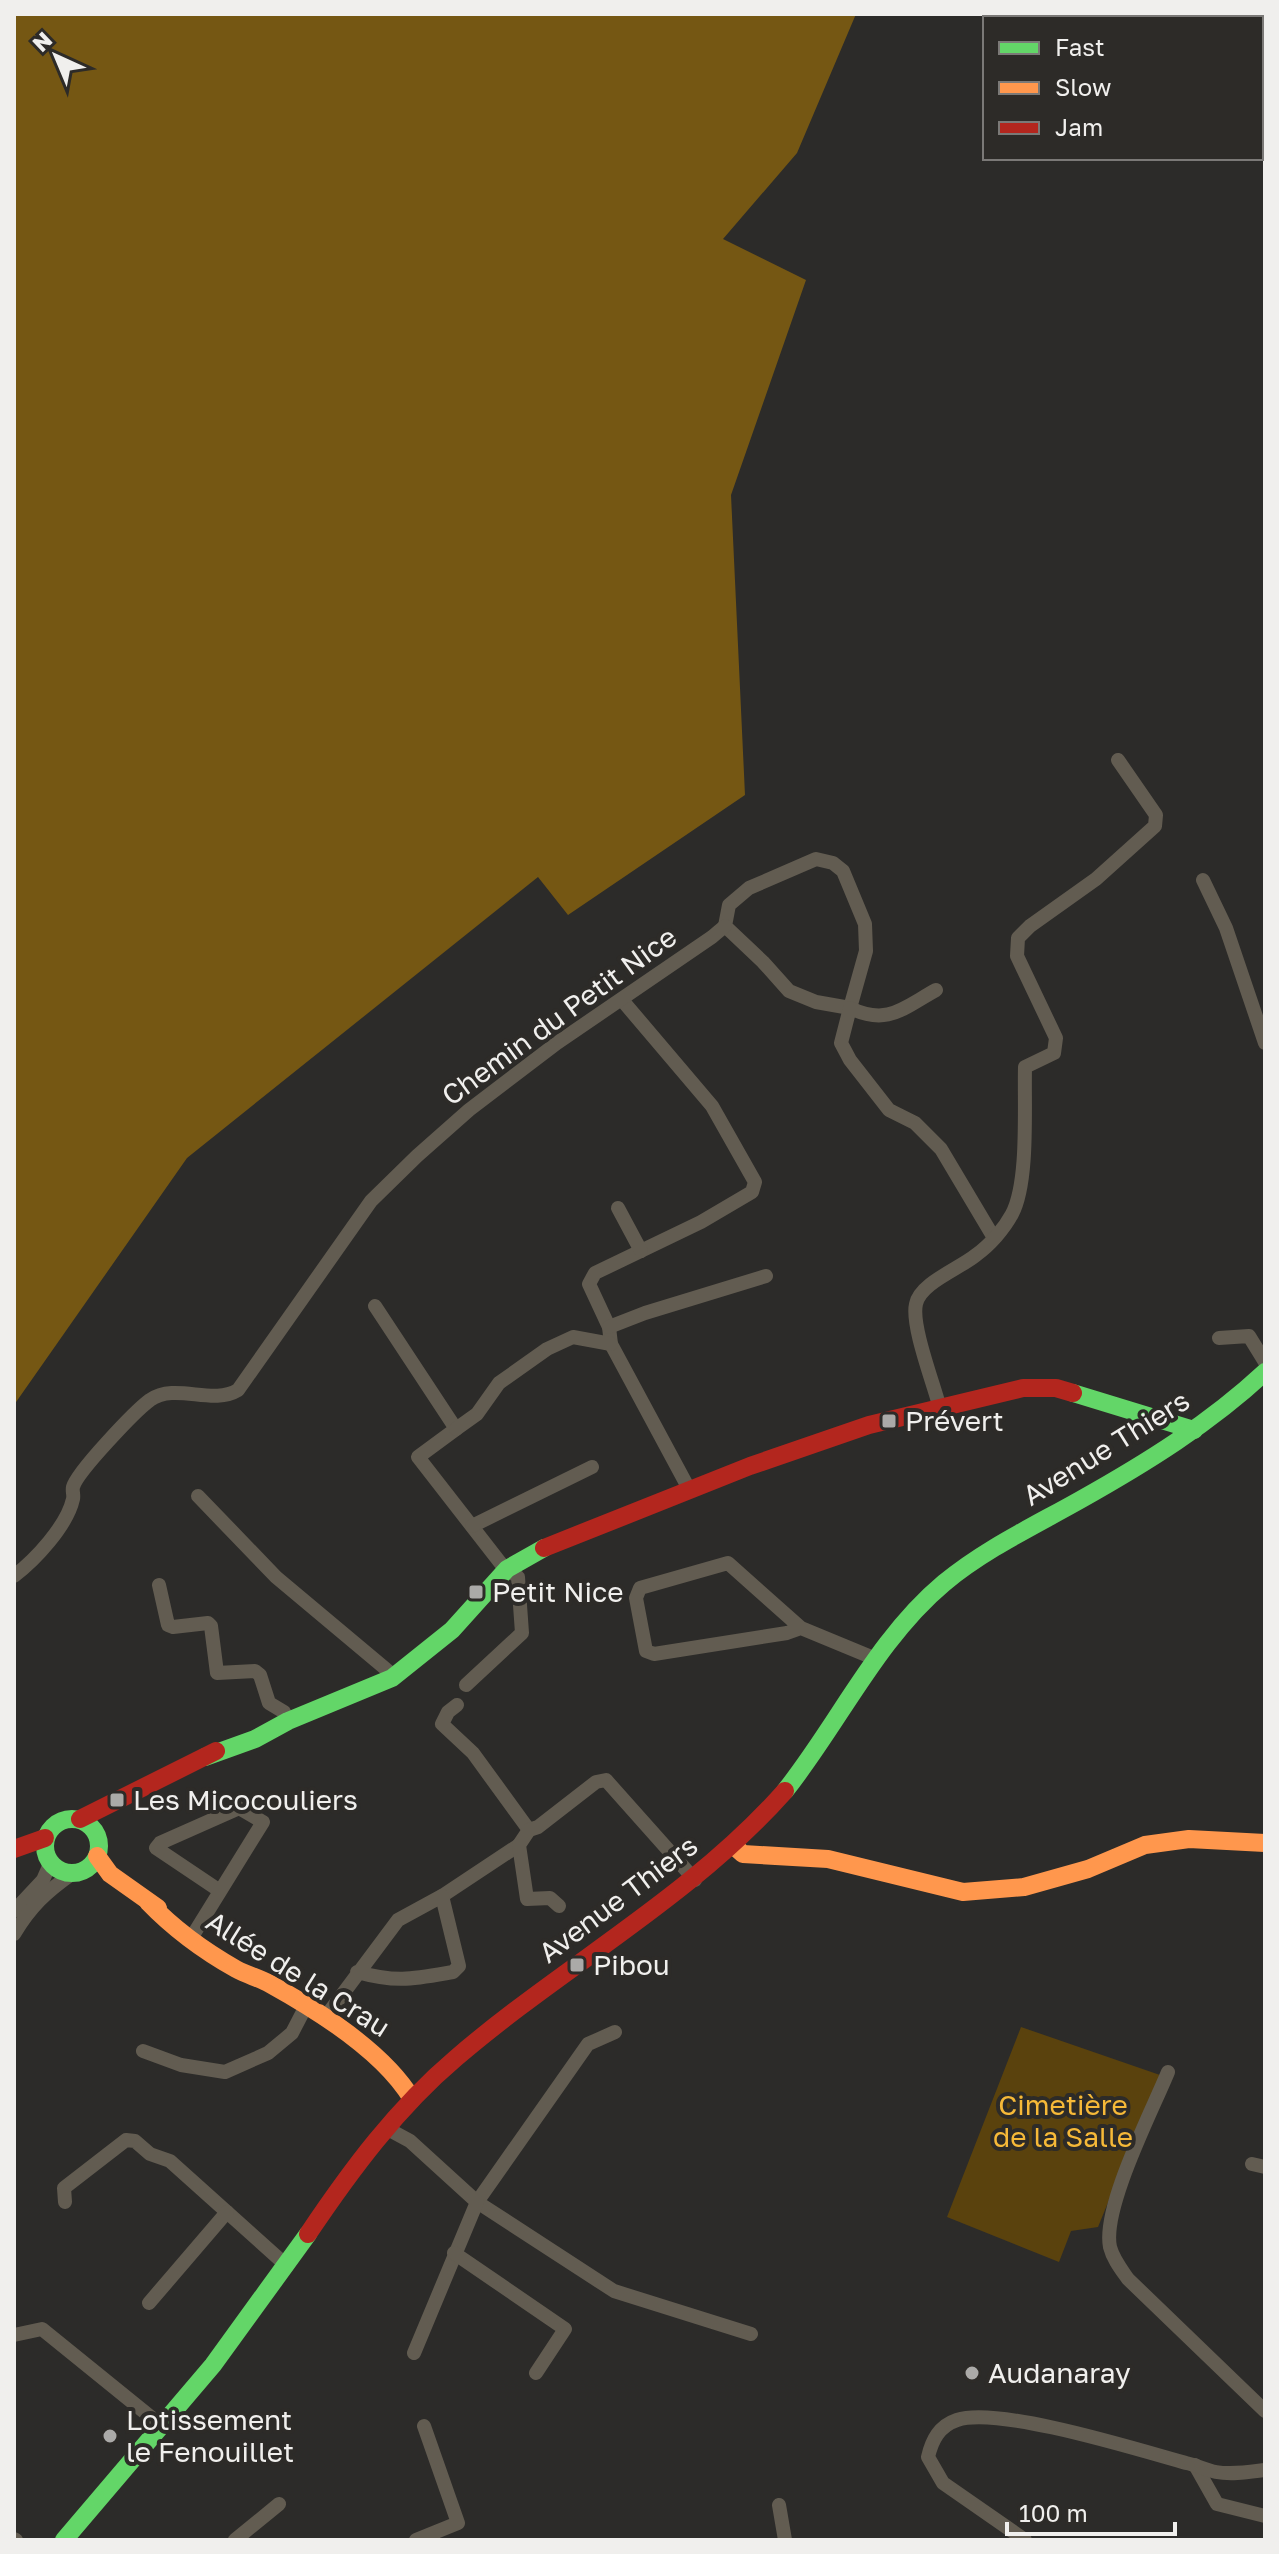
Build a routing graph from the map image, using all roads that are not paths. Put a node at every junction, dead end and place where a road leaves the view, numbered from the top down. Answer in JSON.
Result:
{"nodes":[{"id":1,"x":1118,"y":760,"type":"dead end"},
{"id":2,"x":1203,"y":880,"type":"dead end"},
{"id":3,"x":725,"y":926,"type":"junction"},
{"id":4,"x":936,"y":990,"type":"dead end"},
{"id":5,"x":622,"y":1000,"type":"junction"},
{"id":6,"x":850,"y":1008,"type":"junction"},
{"id":7,"x":1265,"y":1043,"type":"edge"},
{"id":8,"x":618,"y":1208,"type":"dead end"},
{"id":9,"x":994,"y":1238,"type":"junction"},
{"id":10,"x":641,"y":1251,"type":"junction"},
{"id":11,"x":766,"y":1276,"type":"dead end"},
{"id":12,"x":375,"y":1306,"type":"dead end"},
{"id":13,"x":609,"y":1327,"type":"junction"},
{"id":14,"x":1219,"y":1338,"type":"dead end"},
{"id":15,"x":611,"y":1344,"type":"junction"},
{"id":16,"x":1265,"y":1362,"type":"edge"},
{"id":17,"x":1265,"y":1372,"type":"edge"},
{"id":18,"x":938,"y":1411,"type":"junction"},
{"id":19,"x":1140,"y":1415,"type":"junction"},
{"id":20,"x":456,"y":1429,"type":"junction"},
{"id":21,"x":1194,"y":1430,"type":"junction"},
{"id":22,"x":1166,"y":1448,"type":"junction"},
{"id":23,"x":592,"y":1467,"type":"dead end"},
{"id":24,"x":688,"y":1486,"type":"junction"},
{"id":25,"x":198,"y":1496,"type":"dead end"},
{"id":26,"x":472,"y":1526,"type":"junction"},
{"id":27,"x":505,"y":1567,"type":"junction"},
{"id":28,"x":14,"y":1576,"type":"edge"},
{"id":29,"x":159,"y":1585,"type":"dead end"},
{"id":30,"x":801,"y":1628,"type":"junction"},
{"id":31,"x":876,"y":1659,"type":"junction"},
{"id":32,"x":389,"y":1674,"type":"junction"},
{"id":33,"x":466,"y":1685,"type":"dead end"},
{"id":34,"x":457,"y":1705,"type":"dead end"},
{"id":35,"x":286,"y":1717,"type":"junction"},
{"id":36,"x":87,"y":1825,"type":"junction"},
{"id":37,"x":529,"y":1830,"type":"junction"},
{"id":38,"x":1265,"y":1843,"type":"edge"},
{"id":39,"x":519,"y":1845,"type":"junction"},
{"id":40,"x":734,"y":1846,"type":"junction"},
{"id":41,"x":19,"y":1847,"type":"edge"},
{"id":42,"x":47,"y":1852,"type":"junction"},
{"id":43,"x":97,"y":1856,"type":"junction"},
{"id":44,"x":79,"y":1872,"type":"junction"},
{"id":45,"x":110,"y":1874,"type":"junction"},
{"id":46,"x":695,"y":1880,"type":"junction"},
{"id":47,"x":220,"y":1891,"type":"junction"},
{"id":48,"x":442,"y":1896,"type":"junction"},
{"id":49,"x":559,"y":1906,"type":"dead end"},
{"id":50,"x":14,"y":1911,"type":"edge"},
{"id":51,"x":14,"y":1934,"type":"edge"},
{"id":52,"x":193,"y":1934,"type":"junction"},
{"id":53,"x":357,"y":1972,"type":"junction"},
{"id":54,"x":306,"y":2006,"type":"junction"},
{"id":55,"x":324,"y":2019,"type":"junction"},
{"id":56,"x":615,"y":2032,"type":"dead end"},
{"id":57,"x":143,"y":2051,"type":"dead end"},
{"id":58,"x":380,"y":2058,"type":"junction"},
{"id":59,"x":1168,"y":2072,"type":"dead end"},
{"id":60,"x":431,"y":2082,"type":"junction"},
{"id":61,"x":412,"y":2099,"type":"junction"},
{"id":62,"x":386,"y":2128,"type":"junction"},
{"id":63,"x":65,"y":2202,"type":"dead end"},
{"id":64,"x":477,"y":2202,"type":"junction"},
{"id":65,"x":227,"y":2212,"type":"junction"},
{"id":66,"x":454,"y":2253,"type":"junction"},
{"id":67,"x":287,"y":2266,"type":"junction"},
{"id":68,"x":149,"y":2303,"type":"dead end"},
{"id":69,"x":751,"y":2334,"type":"dead end"},
{"id":70,"x":14,"y":2335,"type":"edge"},
{"id":71,"x":414,"y":2353,"type":"dead end"},
{"id":72,"x":536,"y":2373,"type":"dead end"},
{"id":73,"x":1265,"y":2411,"type":"edge"},
{"id":74,"x":424,"y":2426,"type":"dead end"},
{"id":75,"x":163,"y":2427,"type":"junction"},
{"id":76,"x":1195,"y":2465,"type":"junction"},
{"id":77,"x":1265,"y":2470,"type":"edge"},
{"id":78,"x":279,"y":2504,"type":"dead end"},
{"id":79,"x":779,"y":2505,"type":"dead end"},
{"id":80,"x":1265,"y":2516,"type":"edge"},
{"id":81,"x":64,"y":2540,"type":"edge"},
{"id":82,"x":235,"y":2540,"type":"edge"},
{"id":83,"x":416,"y":2540,"type":"edge"},
{"id":84,"x":785,"y":2540,"type":"edge"},
{"id":85,"x":1025,"y":2540,"type":"edge"}],
"edges":[{"from":1,"to":9,"type":"street"},
{"from":2,"to":7,"type":"street"},
{"from":3,"to":5,"type":"street","name":"Chemin du Petit Nice"},
{"from":3,"to":6,"type":"street"},
{"from":3,"to":6,"type":"street"},
{"from":4,"to":6,"type":"street"},
{"from":5,"to":10,"type":"street"},
{"from":5,"to":28,"type":"street","name":"Chemin du Petit Nice"},
{"from":6,"to":9,"type":"street"},
{"from":8,"to":10,"type":"street"},
{"from":9,"to":18,"type":"street"},
{"from":10,"to":13,"type":"street"},
{"from":11,"to":13,"type":"street"},
{"from":12,"to":20,"type":"street"},
{"from":13,"to":15,"type":"street"},
{"from":14,"to":16,"type":"street"},
{"from":15,"to":20,"type":"street"},
{"from":15,"to":24,"type":"street"},
{"from":17,"to":21,"type":"street","name":"Avenue Thiers"},
{"from":18,"to":19,"type":"street"},
{"from":18,"to":24,"type":"street"},
{"from":19,"to":21,"type":"street"},
{"from":19,"to":22,"type":"street"},
{"from":20,"to":26,"type":"street"},
{"from":21,"to":22,"type":"street","name":"Avenue Thiers"},
{"from":22,"to":31,"type":"street","name":"Avenue Thiers"},
{"from":23,"to":26,"type":"street"},
{"from":24,"to":27,"type":"street"},
{"from":25,"to":32,"type":"street"},
{"from":26,"to":27,"type":"street"},
{"from":27,"to":32,"type":"street"},
{"from":27,"to":33,"type":"street"},
{"from":29,"to":35,"type":"street"},
{"from":30,"to":30,"type":"street"},
{"from":30,"to":31,"type":"street"},
{"from":31,"to":40,"type":"street","name":"Avenue Thiers"},
{"from":32,"to":35,"type":"street"},
{"from":34,"to":37,"type":"street"},
{"from":35,"to":36,"type":"street"},
{"from":36,"to":42,"type":"street"},
{"from":36,"to":43,"type":"street"},
{"from":37,"to":39,"type":"street"},
{"from":37,"to":46,"type":"street"},
{"from":38,"to":40,"type":"street"},
{"from":39,"to":48,"type":"street"},
{"from":39,"to":49,"type":"street"},
{"from":40,"to":46,"type":"street","name":"Avenue Thiers"},
{"from":41,"to":42,"type":"street"},
{"from":42,"to":44,"type":"street"},
{"from":42,"to":50,"type":"street"},
{"from":43,"to":44,"type":"street"},
{"from":43,"to":45,"type":"street"},
{"from":44,"to":45,"type":"street"},
{"from":44,"to":51,"type":"street"},
{"from":45,"to":52,"type":"street","name":"Allée de la Crau"},
{"from":46,"to":60,"type":"street","name":"Avenue Thiers"},
{"from":47,"to":47,"type":"street"},
{"from":47,"to":52,"type":"street"},
{"from":48,"to":53,"type":"street"},
{"from":48,"to":53,"type":"street"},
{"from":52,"to":54,"type":"street","name":"Allée de la Crau"},
{"from":53,"to":55,"type":"street"},
{"from":54,"to":55,"type":"street","name":"Allée de la Crau"},
{"from":54,"to":57,"type":"street"},
{"from":55,"to":58,"type":"street","name":"Allée de la Crau"},
{"from":56,"to":64,"type":"street"},
{"from":58,"to":60,"type":"street"},
{"from":58,"to":61,"type":"street","name":"Allée de la Crau"},
{"from":59,"to":73,"type":"street"},
{"from":60,"to":61,"type":"street","name":"Avenue Thiers"},
{"from":61,"to":62,"type":"street","name":"Avenue Thiers"},
{"from":62,"to":64,"type":"street"},
{"from":62,"to":67,"type":"street","name":"Avenue Thiers"},
{"from":63,"to":65,"type":"street"},
{"from":64,"to":66,"type":"street"},
{"from":64,"to":69,"type":"street"},
{"from":65,"to":67,"type":"street"},
{"from":65,"to":68,"type":"street"},
{"from":66,"to":71,"type":"street"},
{"from":66,"to":72,"type":"street"},
{"from":67,"to":75,"type":"street","name":"Avenue Thiers"},
{"from":70,"to":75,"type":"street"},
{"from":74,"to":83,"type":"street"},
{"from":75,"to":81,"type":"street","name":"Avenue Thiers"},
{"from":76,"to":77,"type":"street"},
{"from":76,"to":80,"type":"street"},
{"from":76,"to":85,"type":"street"},
{"from":78,"to":82,"type":"street"},
{"from":79,"to":84,"type":"street"}]}
